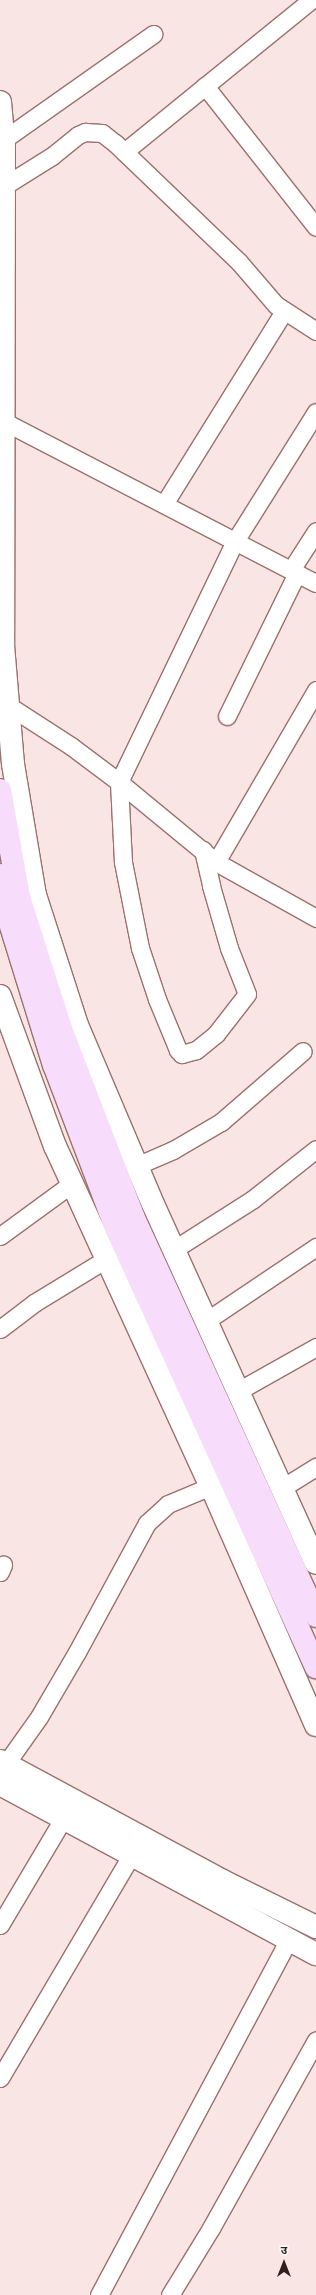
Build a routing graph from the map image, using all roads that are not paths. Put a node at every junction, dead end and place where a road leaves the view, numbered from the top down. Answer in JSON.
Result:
{"nodes":[{"id":1,"x":312,"y":4,"type":"edge"},
{"id":2,"x":153,"y":34,"type":"dead end"},
{"id":3,"x":205,"y":86,"type":"junction"},
{"id":4,"x":0,"y":102,"type":"edge"},
{"id":5,"x":3,"y":140,"type":"junction"},
{"id":6,"x":124,"y":152,"type":"junction"},
{"id":7,"x":4,"y":186,"type":"junction"},
{"id":8,"x":316,"y":227,"type":"edge"},
{"id":9,"x":284,"y":311,"type":"junction"},
{"id":10,"x":316,"y":331,"type":"edge"},
{"id":11,"x":316,"y":412,"type":"edge"},
{"id":12,"x":4,"y":421,"type":"junction"},
{"id":13,"x":164,"y":504,"type":"junction"},
{"id":14,"x":316,"y":531,"type":"edge"},
{"id":15,"x":235,"y":541,"type":"junction"},
{"id":16,"x":294,"y":572,"type":"junction"},
{"id":17,"x":316,"y":583,"type":"edge"},
{"id":18,"x":316,"y":690,"type":"edge"},
{"id":19,"x":9,"y":706,"type":"junction"},
{"id":20,"x":227,"y":716,"type":"dead end"},
{"id":21,"x":119,"y":782,"type":"junction"},
{"id":22,"x":0,"y":790,"type":"edge"},
{"id":23,"x":203,"y":850,"type":"junction"},
{"id":24,"x":216,"y":862,"type":"junction"},
{"id":25,"x":0,"y":874,"type":"edge"},
{"id":26,"x":316,"y":918,"type":"edge"},
{"id":27,"x":0,"y":996,"type":"edge"},
{"id":28,"x":303,"y":1051,"type":"dead end"},
{"id":29,"x":316,"y":1149,"type":"edge"},
{"id":30,"x":136,"y":1166,"type":"junction"},
{"id":31,"x":72,"y":1184,"type":"junction"},
{"id":32,"x":0,"y":1236,"type":"edge"},
{"id":33,"x":316,"y":1247,"type":"edge"},
{"id":34,"x":173,"y":1250,"type":"junction"},
{"id":35,"x":106,"y":1259,"type":"junction"},
{"id":36,"x":206,"y":1321,"type":"junction"},
{"id":37,"x":0,"y":1329,"type":"edge"},
{"id":38,"x":316,"y":1348,"type":"edge"},
{"id":39,"x":238,"y":1392,"type":"junction"},
{"id":40,"x":316,"y":1467,"type":"edge"},
{"id":41,"x":210,"y":1486,"type":"junction"},
{"id":42,"x":282,"y":1488,"type":"junction"},
{"id":43,"x":316,"y":1563,"type":"edge"},
{"id":44,"x":316,"y":1616,"type":"edge"},
{"id":45,"x":316,"y":1667,"type":"edge"},
{"id":46,"x":316,"y":1725,"type":"edge"},
{"id":47,"x":2,"y":1770,"type":"edge"},
{"id":48,"x":64,"y":1817,"type":"junction"},
{"id":49,"x":132,"y":1854,"type":"junction"},
{"id":50,"x":0,"y":1925,"type":"edge"},
{"id":51,"x":316,"y":1927,"type":"edge"},
{"id":52,"x":290,"y":1939,"type":"junction"},
{"id":53,"x":315,"y":1951,"type":"edge"},
{"id":54,"x":316,"y":2040,"type":"edge"},
{"id":55,"x":0,"y":2078,"type":"edge"},
{"id":56,"x":99,"y":2295,"type":"edge"},
{"id":57,"x":170,"y":2295,"type":"edge"}],
"edges":[{"from":1,"to":3,"type":"street"},
{"from":2,"to":5,"type":"street"},
{"from":3,"to":6,"type":"street"},
{"from":3,"to":8,"type":"street"},
{"from":4,"to":5,"type":"main road"},
{"from":5,"to":7,"type":"main road"},
{"from":6,"to":7,"type":"street"},
{"from":6,"to":9,"type":"street"},
{"from":7,"to":12,"type":"main road"},
{"from":9,"to":10,"type":"street"},
{"from":9,"to":13,"type":"street"},
{"from":11,"to":15,"type":"street"},
{"from":12,"to":13,"type":"street"},
{"from":12,"to":19,"type":"main road"},
{"from":13,"to":15,"type":"street"},
{"from":14,"to":16,"type":"street"},
{"from":15,"to":16,"type":"street"},
{"from":15,"to":21,"type":"street"},
{"from":16,"to":17,"type":"street"},
{"from":16,"to":20,"type":"street"},
{"from":18,"to":24,"type":"street"},
{"from":19,"to":21,"type":"street"},
{"from":19,"to":30,"type":"main road"},
{"from":21,"to":23,"type":"street"},
{"from":21,"to":23,"type":"street"},
{"from":22,"to":44,"type":"main road"},
{"from":23,"to":24,"type":"street"},
{"from":24,"to":26,"type":"street"},
{"from":25,"to":45,"type":"main road"},
{"from":27,"to":31,"type":"main road"},
{"from":28,"to":30,"type":"street"},
{"from":29,"to":34,"type":"street"},
{"from":30,"to":34,"type":"main road"},
{"from":31,"to":32,"type":"street"},
{"from":31,"to":35,"type":"main road"},
{"from":33,"to":36,"type":"street"},
{"from":34,"to":36,"type":"main road"},
{"from":35,"to":37,"type":"street"},
{"from":35,"to":41,"type":"main road"},
{"from":36,"to":39,"type":"main road"},
{"from":38,"to":39,"type":"street"},
{"from":39,"to":42,"type":"main road"},
{"from":40,"to":42,"type":"street"},
{"from":41,"to":46,"type":"main road"},
{"from":41,"to":47,"type":"street"},
{"from":42,"to":43,"type":"main road"},
{"from":47,"to":48,"type":"main road"},
{"from":47,"to":51,"type":"main road"},
{"from":48,"to":49,"type":"main road"},
{"from":48,"to":50,"type":"street"},
{"from":49,"to":52,"type":"main road"},
{"from":49,"to":55,"type":"street"},
{"from":52,"to":53,"type":"main road"},
{"from":52,"to":56,"type":"street"},
{"from":54,"to":57,"type":"street"}]}
